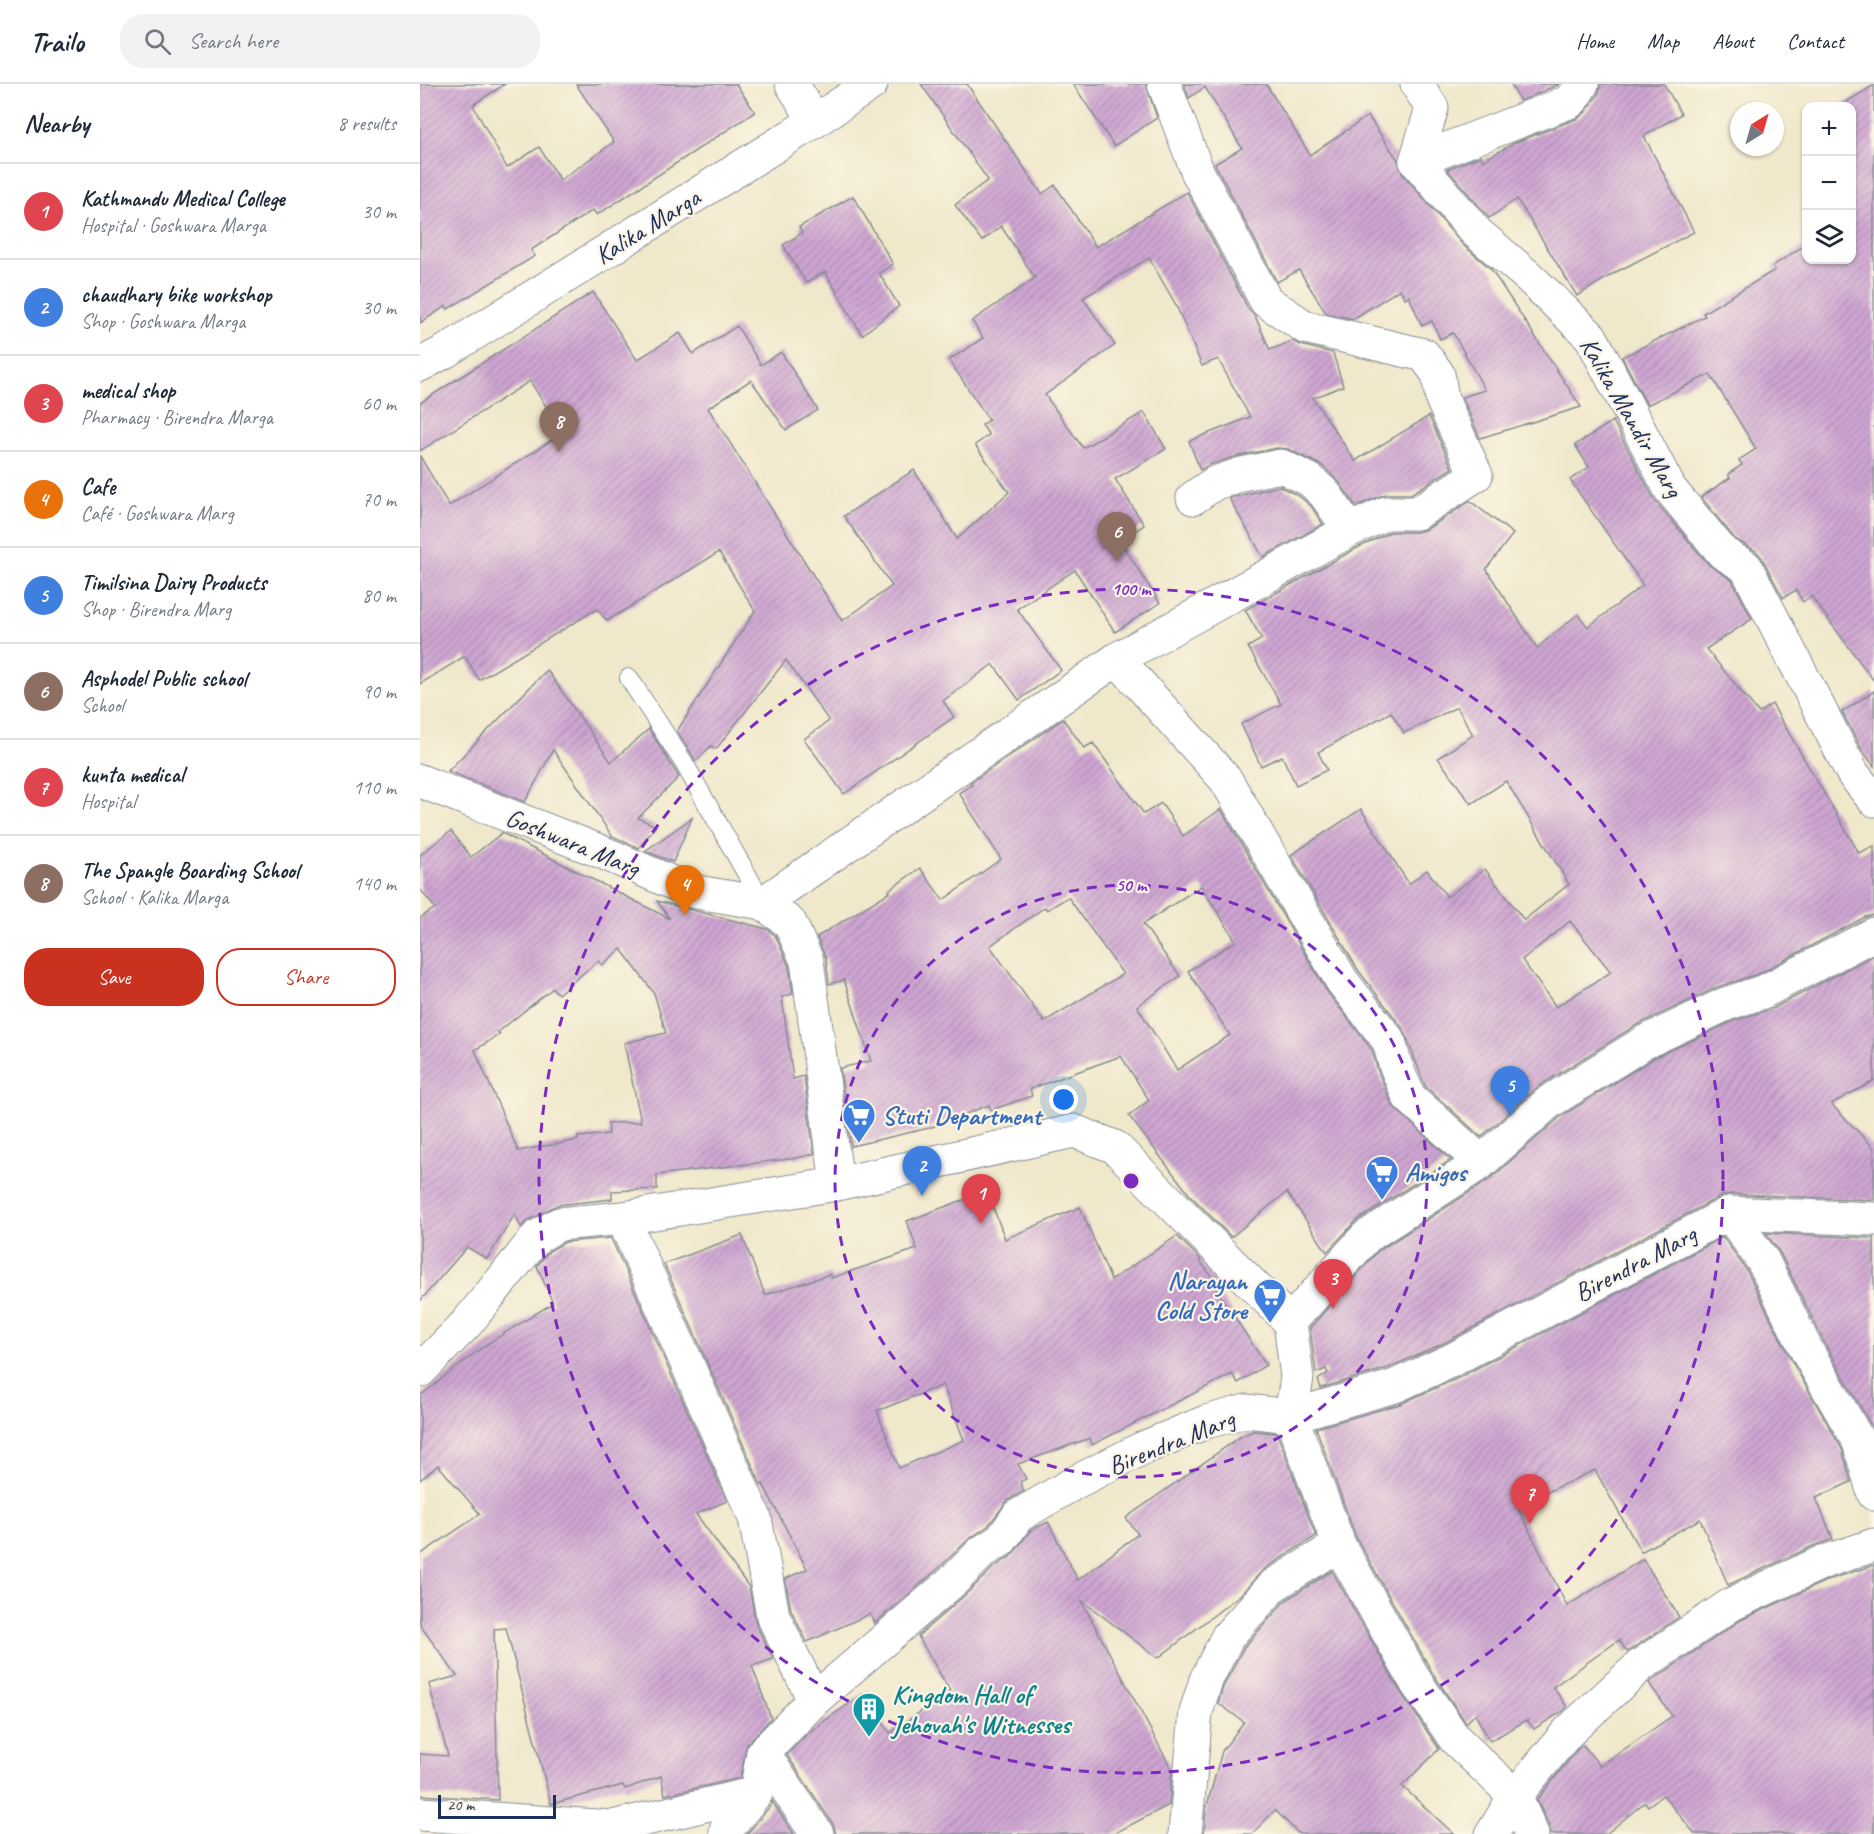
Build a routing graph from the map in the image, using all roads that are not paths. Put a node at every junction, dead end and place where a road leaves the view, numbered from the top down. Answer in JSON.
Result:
{"nodes":[{"id":1,"x":792,"y":84,"type":"edge"},
{"id":2,"x":871,"y":84,"type":"edge"},
{"id":3,"x":1164,"y":84,"type":"edge"},
{"id":4,"x":1417,"y":84,"type":"edge"},
{"id":5,"x":1582,"y":84,"type":"edge"},
{"id":6,"x":815,"y":122,"type":"junction"},
{"id":7,"x":1416,"y":161,"type":"junction"},
{"id":8,"x":420,"y":365,"type":"edge"},
{"id":9,"x":1193,"y":498,"type":"dead end"},
{"id":10,"x":1350,"y":530,"type":"junction"},
{"id":11,"x":1116,"y":659,"type":"junction"},
{"id":12,"x":629,"y":678,"type":"dead end"},
{"id":13,"x":420,"y":781,"type":"edge"},
{"id":14,"x":1874,"y":800,"type":"edge"},
{"id":15,"x":763,"y":903,"type":"junction"},
{"id":16,"x":1874,"y":934,"type":"edge"},
{"id":17,"x":1479,"y":1164,"type":"junction"},
{"id":18,"x":837,"y":1184,"type":"junction"},
{"id":19,"x":1729,"y":1213,"type":"junction"},
{"id":20,"x":623,"y":1218,"type":"junction"},
{"id":21,"x":1874,"y":1219,"type":"edge"},
{"id":22,"x":1290,"y":1322,"type":"junction"},
{"id":23,"x":420,"y":1371,"type":"edge"},
{"id":24,"x":1291,"y":1416,"type":"junction"},
{"id":25,"x":1874,"y":1494,"type":"edge"},
{"id":26,"x":1339,"y":1545,"type":"junction"},
{"id":27,"x":1874,"y":1545,"type":"edge"},
{"id":28,"x":814,"y":1700,"type":"junction"},
{"id":29,"x":763,"y":1753,"type":"junction"},
{"id":30,"x":756,"y":1793,"type":"junction"},
{"id":31,"x":1515,"y":1796,"type":"junction"},
{"id":32,"x":420,"y":1814,"type":"edge"},
{"id":33,"x":726,"y":1834,"type":"edge"},
{"id":34,"x":817,"y":1834,"type":"edge"},
{"id":35,"x":1185,"y":1834,"type":"edge"},
{"id":36,"x":1492,"y":1834,"type":"edge"},
{"id":37,"x":1532,"y":1834,"type":"edge"}],
"edges":[{"from":1,"to":6,"type":"street"},
{"from":2,"to":6,"type":"street","name":"Kalika Marga"},
{"from":3,"to":10,"type":"street"},
{"from":4,"to":7,"type":"street"},
{"from":5,"to":7,"type":"street"},
{"from":6,"to":8,"type":"street","name":"Kalika Marga"},
{"from":7,"to":14,"type":"street","name":"Kalika Mandir Marg"},
{"from":9,"to":10,"type":"street"},
{"from":10,"to":11,"type":"street"},
{"from":11,"to":15,"type":"street"},
{"from":11,"to":17,"type":"street"},
{"from":12,"to":15,"type":"lane"},
{"from":13,"to":15,"type":"street","name":"Goshwara Marg"},
{"from":15,"to":18,"type":"street"},
{"from":16,"to":17,"type":"street"},
{"from":17,"to":22,"type":"street"},
{"from":18,"to":20,"type":"street"},
{"from":18,"to":22,"type":"street"},
{"from":19,"to":21,"type":"street"},
{"from":19,"to":24,"type":"street","name":"Birendra Marg"},
{"from":19,"to":25,"type":"street"},
{"from":20,"to":23,"type":"street"},
{"from":20,"to":28,"type":"street"},
{"from":22,"to":24,"type":"street"},
{"from":24,"to":26,"type":"street"},
{"from":24,"to":28,"type":"street","name":"Birendra Marg"},
{"from":26,"to":31,"type":"street"},
{"from":26,"to":35,"type":"street"},
{"from":27,"to":31,"type":"street"},
{"from":28,"to":29,"type":"street","name":"Birendra Marg"},
{"from":29,"to":30,"type":"street"},
{"from":29,"to":34,"type":"street"},
{"from":30,"to":32,"type":"street"},
{"from":30,"to":33,"type":"street"},
{"from":31,"to":36,"type":"street"},
{"from":31,"to":37,"type":"street"}]}
